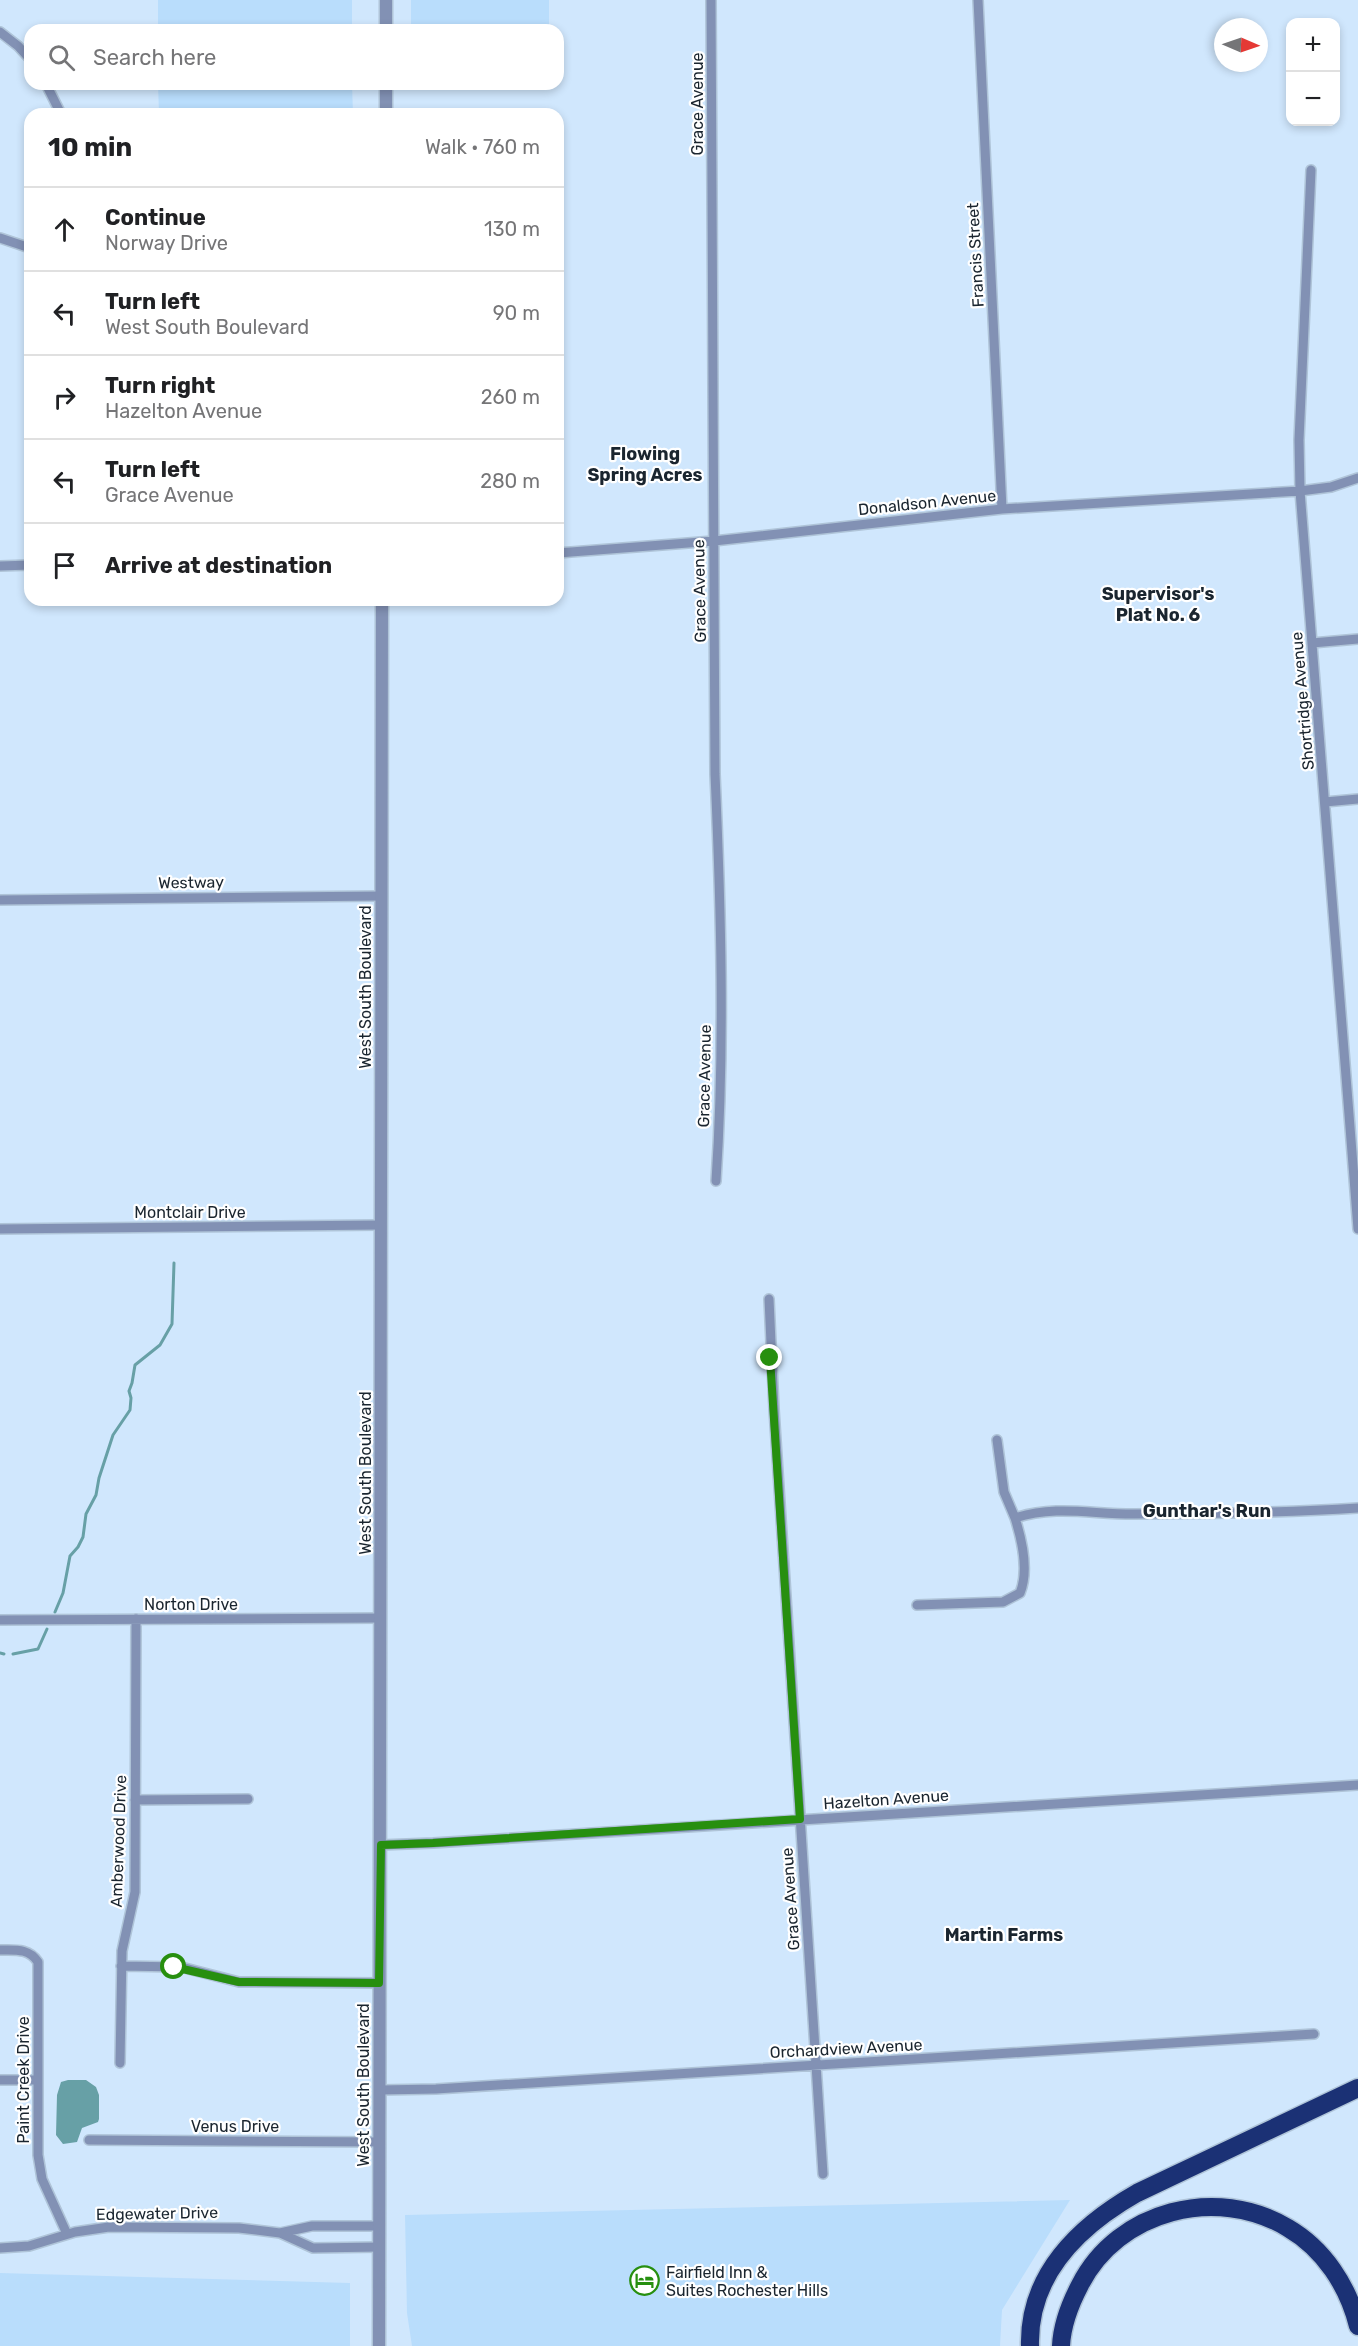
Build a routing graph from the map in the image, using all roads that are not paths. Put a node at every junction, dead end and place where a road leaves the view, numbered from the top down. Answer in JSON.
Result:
{"nodes":[{"id":1,"x":386,"y":0,"type":"edge"},
{"id":2,"x":711,"y":0,"type":"edge"},
{"id":3,"x":978,"y":0,"type":"edge"},
{"id":4,"x":386,"y":24,"type":"edge"},
{"id":5,"x":0,"y":32,"type":"edge"},
{"id":6,"x":24,"y":52,"type":"edge"},
{"id":7,"x":49,"y":90,"type":"edge"},
{"id":8,"x":386,"y":90,"type":"edge"},
{"id":9,"x":58,"y":108,"type":"edge"},
{"id":10,"x":386,"y":108,"type":"edge"},
{"id":11,"x":1311,"y":170,"type":"dead end"},
{"id":12,"x":0,"y":238,"type":"edge"},
{"id":13,"x":24,"y":246,"type":"edge"},
{"id":14,"x":1358,"y":478,"type":"edge"},
{"id":15,"x":1300,"y":491,"type":"junction"},
{"id":16,"x":1002,"y":509,"type":"junction"},
{"id":17,"x":714,"y":541,"type":"junction"},
{"id":18,"x":564,"y":553,"type":"edge"},
{"id":19,"x":24,"y":565,"type":"edge"},
{"id":20,"x":0,"y":566,"type":"edge"},
{"id":21,"x":382,"y":606,"type":"edge"},
{"id":22,"x":1358,"y":639,"type":"edge"},
{"id":23,"x":1312,"y":642,"type":"junction"},
{"id":24,"x":1358,"y":799,"type":"edge"},
{"id":25,"x":1325,"y":802,"type":"junction"},
{"id":26,"x":382,"y":896,"type":"junction"},
{"id":27,"x":0,"y":900,"type":"edge"},
{"id":28,"x":716,"y":1181,"type":"dead end"},
{"id":29,"x":381,"y":1225,"type":"junction"},
{"id":30,"x":0,"y":1229,"type":"edge"},
{"id":31,"x":1358,"y":1229,"type":"edge"},
{"id":32,"x":769,"y":1299,"type":"dead end"},
{"id":33,"x":997,"y":1440,"type":"dead end"},
{"id":34,"x":1358,"y":1508,"type":"edge"},
{"id":35,"x":1015,"y":1518,"type":"junction"},
{"id":36,"x":917,"y":1605,"type":"dead end"},
{"id":37,"x":381,"y":1618,"type":"junction"},
{"id":38,"x":136,"y":1619,"type":"junction"},
{"id":39,"x":0,"y":1620,"type":"edge"},
{"id":40,"x":1358,"y":1785,"type":"edge"},
{"id":41,"x":248,"y":1799,"type":"dead end"},
{"id":42,"x":135,"y":1800,"type":"junction"},
{"id":43,"x":800,"y":1819,"type":"junction"},
{"id":44,"x":381,"y":1845,"type":"junction"},
{"id":45,"x":0,"y":1950,"type":"edge"},
{"id":46,"x":121,"y":1966,"type":"junction"},
{"id":47,"x":379,"y":1983,"type":"junction"},
{"id":48,"x":1314,"y":2034,"type":"dead end"},
{"id":49,"x":120,"y":2063,"type":"dead end"},
{"id":50,"x":815,"y":2065,"type":"junction"},
{"id":51,"x":0,"y":2080,"type":"edge"},
{"id":52,"x":38,"y":2080,"type":"junction"},
{"id":53,"x":1358,"y":2088,"type":"edge"},
{"id":54,"x":380,"y":2090,"type":"junction"},
{"id":55,"x":89,"y":2140,"type":"dead end"},
{"id":56,"x":380,"y":2142,"type":"junction"},
{"id":57,"x":823,"y":2174,"type":"dead end"},
{"id":58,"x":380,"y":2226,"type":"junction"},
{"id":59,"x":280,"y":2233,"type":"junction"},
{"id":60,"x":67,"y":2235,"type":"junction"},
{"id":61,"x":380,"y":2247,"type":"junction"},
{"id":62,"x":0,"y":2248,"type":"edge"},
{"id":63,"x":1358,"y":2326,"type":"edge"},
{"id":64,"x":379,"y":2346,"type":"edge"},
{"id":65,"x":1030,"y":2346,"type":"edge"},
{"id":66,"x":1061,"y":2346,"type":"edge"}],
"edges":[{"from":1,"to":4,"type":"street"},
{"from":2,"to":17,"type":"street","name":"Grace Avenue"},
{"from":3,"to":16,"type":"street","name":"Francis Street"},
{"from":5,"to":6,"type":"street"},
{"from":7,"to":9,"type":"street"},
{"from":8,"to":10,"type":"street"},
{"from":11,"to":15,"type":"street","name":"Shortridge Avenue"},
{"from":12,"to":13,"type":"street"},
{"from":14,"to":15,"type":"street","name":"Donaldson Avenue"},
{"from":15,"to":16,"type":"street","name":"Donaldson Avenue"},
{"from":15,"to":23,"type":"street","name":"Shortridge Avenue"},
{"from":16,"to":17,"type":"street","name":"Donaldson Avenue"},
{"from":17,"to":18,"type":"street","name":"Donaldson Avenue"},
{"from":17,"to":28,"type":"street","name":"Grace Avenue"},
{"from":19,"to":20,"type":"street"},
{"from":21,"to":26,"type":"street","name":"West South Boulevard"},
{"from":22,"to":23,"type":"street"},
{"from":23,"to":25,"type":"street","name":"Shortridge Avenue"},
{"from":24,"to":25,"type":"street"},
{"from":25,"to":31,"type":"street","name":"Shortridge Avenue"},
{"from":26,"to":27,"type":"street","name":"Westway"},
{"from":26,"to":29,"type":"street","name":"West South Boulevard"},
{"from":29,"to":30,"type":"street","name":"Montclair Drive"},
{"from":29,"to":37,"type":"street","name":"West South Boulevard"},
{"from":32,"to":43,"type":"street","name":"Grace Avenue"},
{"from":33,"to":35,"type":"street"},
{"from":34,"to":35,"type":"street"},
{"from":35,"to":36,"type":"street"},
{"from":37,"to":38,"type":"street","name":"Norton Drive"},
{"from":37,"to":44,"type":"street","name":"West South Boulevard"},
{"from":38,"to":39,"type":"street","name":"Norton Drive"},
{"from":38,"to":42,"type":"street","name":"Amberwood Drive"},
{"from":40,"to":43,"type":"street","name":"Hazelton Avenue"},
{"from":41,"to":42,"type":"street"},
{"from":42,"to":46,"type":"street","name":"Amberwood Drive"},
{"from":43,"to":44,"type":"street","name":"Hazelton Avenue"},
{"from":43,"to":50,"type":"street","name":"Grace Avenue"},
{"from":44,"to":47,"type":"street","name":"West South Boulevard"},
{"from":45,"to":52,"type":"street","name":"Paint Creek Drive"},
{"from":46,"to":47,"type":"street"},
{"from":46,"to":49,"type":"street","name":"Amberwood Drive"},
{"from":47,"to":54,"type":"street","name":"West South Boulevard"},
{"from":48,"to":50,"type":"street","name":"Orchardview Avenue"},
{"from":50,"to":54,"type":"street","name":"Orchardview Avenue"},
{"from":50,"to":57,"type":"street","name":"Grace Avenue"},
{"from":51,"to":52,"type":"street"},
{"from":52,"to":60,"type":"street","name":"Paint Creek Drive"},
{"from":53,"to":65,"type":"highway"},
{"from":54,"to":56,"type":"street","name":"West South Boulevard"},
{"from":55,"to":56,"type":"street","name":"Venus Drive"},
{"from":56,"to":58,"type":"street","name":"West South Boulevard"},
{"from":58,"to":59,"type":"street","name":"Edgewater Drive"},
{"from":58,"to":61,"type":"street","name":"West South Boulevard"},
{"from":59,"to":60,"type":"street","name":"Edgewater Drive"},
{"from":59,"to":61,"type":"street","name":"Edgewater Drive"},
{"from":60,"to":62,"type":"street","name":"Edgewater Drive"},
{"from":61,"to":64,"type":"street","name":"West South Boulevard"},
{"from":63,"to":66,"type":"highway"}]}
